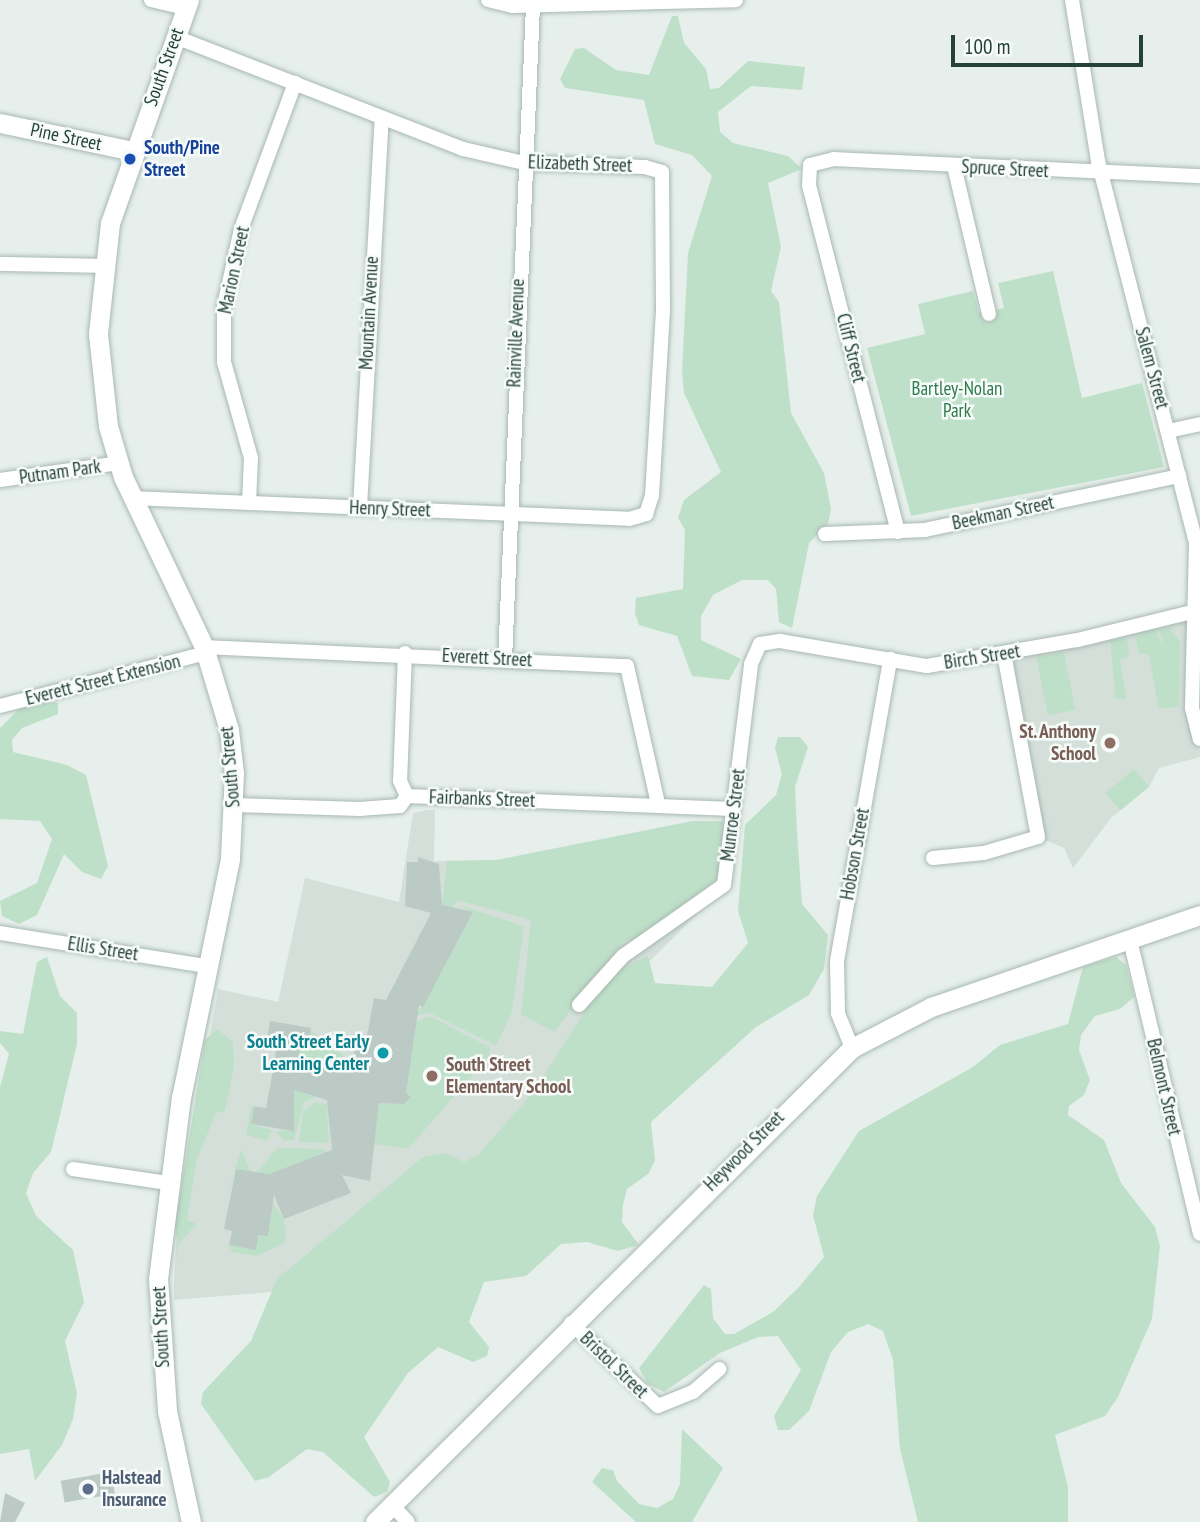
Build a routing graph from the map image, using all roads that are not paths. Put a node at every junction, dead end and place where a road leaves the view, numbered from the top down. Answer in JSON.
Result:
{"nodes":[{"id":1,"x":151,"y":0,"type":"edge"},
{"id":2,"x":488,"y":0,"type":"edge"},
{"id":3,"x":736,"y":0,"type":"edge"},
{"id":4,"x":1072,"y":0,"type":"edge"},
{"id":5,"x":605,"y":1,"type":"edge"},
{"id":6,"x":187,"y":4,"type":"edge"},
{"id":7,"x":533,"y":5,"type":"junction"},
{"id":8,"x":175,"y":37,"type":"junction"},
{"id":9,"x":295,"y":83,"type":"junction"},
{"id":10,"x":382,"y":120,"type":"junction"},
{"id":11,"x":0,"y":122,"type":"edge"},
{"id":12,"x":132,"y":151,"type":"junction"},
{"id":13,"x":524,"y":163,"type":"junction"},
{"id":14,"x":810,"y":165,"type":"joint"},
{"id":15,"x":954,"y":166,"type":"junction"},
{"id":16,"x":1101,"y":174,"type":"junction"},
{"id":17,"x":1200,"y":176,"type":"edge"},
{"id":18,"x":0,"y":264,"type":"edge"},
{"id":19,"x":102,"y":266,"type":"junction"},
{"id":20,"x":989,"y":314,"type":"dead end"},
{"id":21,"x":1200,"y":424,"type":"edge"},
{"id":22,"x":1168,"y":432,"type":"junction"},
{"id":23,"x":119,"y":463,"type":"junction"},
{"id":24,"x":1179,"y":476,"type":"junction"},
{"id":25,"x":0,"y":480,"type":"edge"},
{"id":26,"x":131,"y":498,"type":"junction"},
{"id":27,"x":249,"y":503,"type":"junction"},
{"id":28,"x":360,"y":507,"type":"junction"},
{"id":29,"x":509,"y":513,"type":"junction"},
{"id":30,"x":646,"y":514,"type":"joint"},
{"id":31,"x":898,"y":532,"type":"junction"},
{"id":32,"x":825,"y":534,"type":"dead end"},
{"id":33,"x":1196,"y":610,"type":"edge"},
{"id":34,"x":762,"y":643,"type":"joint"},
{"id":35,"x":205,"y":650,"type":"junction"},
{"id":36,"x":405,"y":653,"type":"junction"},
{"id":37,"x":1004,"y":654,"type":"junction"},
{"id":38,"x":890,"y":659,"type":"junction"},
{"id":39,"x":505,"y":660,"type":"junction"},
{"id":40,"x":0,"y":706,"type":"edge"},
{"id":41,"x":1200,"y":739,"type":"edge"},
{"id":42,"x":407,"y":796,"type":"junction"},
{"id":43,"x":658,"y":804,"type":"junction"},
{"id":44,"x":235,"y":805,"type":"junction"},
{"id":45,"x":733,"y":809,"type":"junction"},
{"id":46,"x":933,"y":858,"type":"dead end"},
{"id":47,"x":1200,"y":915,"type":"edge"},
{"id":48,"x":0,"y":933,"type":"edge"},
{"id":49,"x":1130,"y":940,"type":"junction"},
{"id":50,"x":207,"y":966,"type":"junction"},
{"id":51,"x":579,"y":1004,"type":"dead end"},
{"id":52,"x":852,"y":1048,"type":"junction"},
{"id":53,"x":73,"y":1169,"type":"dead end"},
{"id":54,"x":168,"y":1183,"type":"junction"},
{"id":55,"x":1200,"y":1234,"type":"edge"},
{"id":56,"x":571,"y":1323,"type":"junction"},
{"id":57,"x":719,"y":1369,"type":"dead end"},
{"id":58,"x":392,"y":1505,"type":"junction"},
{"id":59,"x":191,"y":1522,"type":"edge"},
{"id":60,"x":375,"y":1522,"type":"edge"},
{"id":61,"x":408,"y":1522,"type":"edge"}],
"edges":[{"from":1,"to":6,"type":"street"},
{"from":2,"to":7,"type":"street"},
{"from":3,"to":5,"type":"street"},
{"from":4,"to":16,"type":"street","name":"Salem Street"},
{"from":5,"to":7,"type":"street"},
{"from":6,"to":8,"type":"main road","name":"South Street"},
{"from":7,"to":13,"type":"street","name":"Rainville Avenue"},
{"from":8,"to":9,"type":"street","name":"Elizabeth Street"},
{"from":8,"to":12,"type":"main road","name":"South Street"},
{"from":9,"to":10,"type":"street","name":"Elizabeth Street"},
{"from":9,"to":27,"type":"street","name":"Marion Street"},
{"from":10,"to":13,"type":"street","name":"Elizabeth Street"},
{"from":10,"to":28,"type":"street","name":"Mountain Avenue"},
{"from":11,"to":12,"type":"main road","name":"Pine Street"},
{"from":12,"to":19,"type":"main road","name":"South Street"},
{"from":13,"to":29,"type":"street","name":"Rainville Avenue"},
{"from":13,"to":30,"type":"street","name":"Elizabeth Street"},
{"from":14,"to":15,"type":"street","name":"Spruce Street"},
{"from":14,"to":31,"type":"street","name":"Cliff Street"},
{"from":15,"to":16,"type":"street","name":"Spruce Street"},
{"from":15,"to":20,"type":"street"},
{"from":16,"to":17,"type":"street","name":"Spruce Street"},
{"from":16,"to":22,"type":"street","name":"Salem Street"},
{"from":18,"to":19,"type":"street"},
{"from":19,"to":23,"type":"main road","name":"South Street"},
{"from":21,"to":22,"type":"street"},
{"from":22,"to":24,"type":"street","name":"Salem Street"},
{"from":23,"to":25,"type":"street","name":"Putnam Park"},
{"from":23,"to":26,"type":"main road","name":"South Street"},
{"from":24,"to":31,"type":"street","name":"Beekman Street"},
{"from":24,"to":33,"type":"street","name":"Salem Street"},
{"from":26,"to":27,"type":"street","name":"Henry Street"},
{"from":26,"to":35,"type":"main road","name":"South Street"},
{"from":27,"to":28,"type":"street","name":"Henry Street"},
{"from":28,"to":29,"type":"street","name":"Henry Street"},
{"from":29,"to":30,"type":"street","name":"Henry Street"},
{"from":29,"to":39,"type":"street","name":"Rainville Avenue"},
{"from":31,"to":32,"type":"street","name":"Beekman Street"},
{"from":33,"to":37,"type":"street","name":"Birch Street"},
{"from":33,"to":41,"type":"street","name":"Salem Street"},
{"from":34,"to":38,"type":"street","name":"Birch Street"},
{"from":34,"to":45,"type":"street","name":"Munroe Street"},
{"from":35,"to":36,"type":"street","name":"Everett Street"},
{"from":35,"to":40,"type":"street","name":"Everett Street Extension"},
{"from":35,"to":44,"type":"main road","name":"South Street"},
{"from":36,"to":39,"type":"street","name":"Everett Street"},
{"from":36,"to":42,"type":"street"},
{"from":37,"to":38,"type":"street","name":"Birch Street"},
{"from":37,"to":46,"type":"street"},
{"from":38,"to":52,"type":"street","name":"Hobson Street"},
{"from":39,"to":43,"type":"street","name":"Everett Street"},
{"from":42,"to":43,"type":"street","name":"Fairbanks Street"},
{"from":42,"to":44,"type":"street","name":"Fairbanks Street"},
{"from":43,"to":45,"type":"street","name":"Fairbanks Street"},
{"from":44,"to":50,"type":"main road","name":"South Street"},
{"from":45,"to":51,"type":"street","name":"Munroe Street"},
{"from":47,"to":49,"type":"main road","name":"Heywood Street"},
{"from":48,"to":50,"type":"street","name":"Ellis Street"},
{"from":49,"to":52,"type":"main road","name":"Heywood Street"},
{"from":49,"to":55,"type":"street","name":"Belmont Street"},
{"from":50,"to":54,"type":"main road","name":"South Street"},
{"from":52,"to":56,"type":"main road","name":"Heywood Street"},
{"from":53,"to":54,"type":"street"},
{"from":54,"to":59,"type":"main road","name":"South Street"},
{"from":56,"to":57,"type":"street","name":"Bristol Street"},
{"from":56,"to":58,"type":"main road","name":"Heywood Street"},
{"from":58,"to":60,"type":"main road","name":"Heywood Street"},
{"from":58,"to":61,"type":"street"}]}
